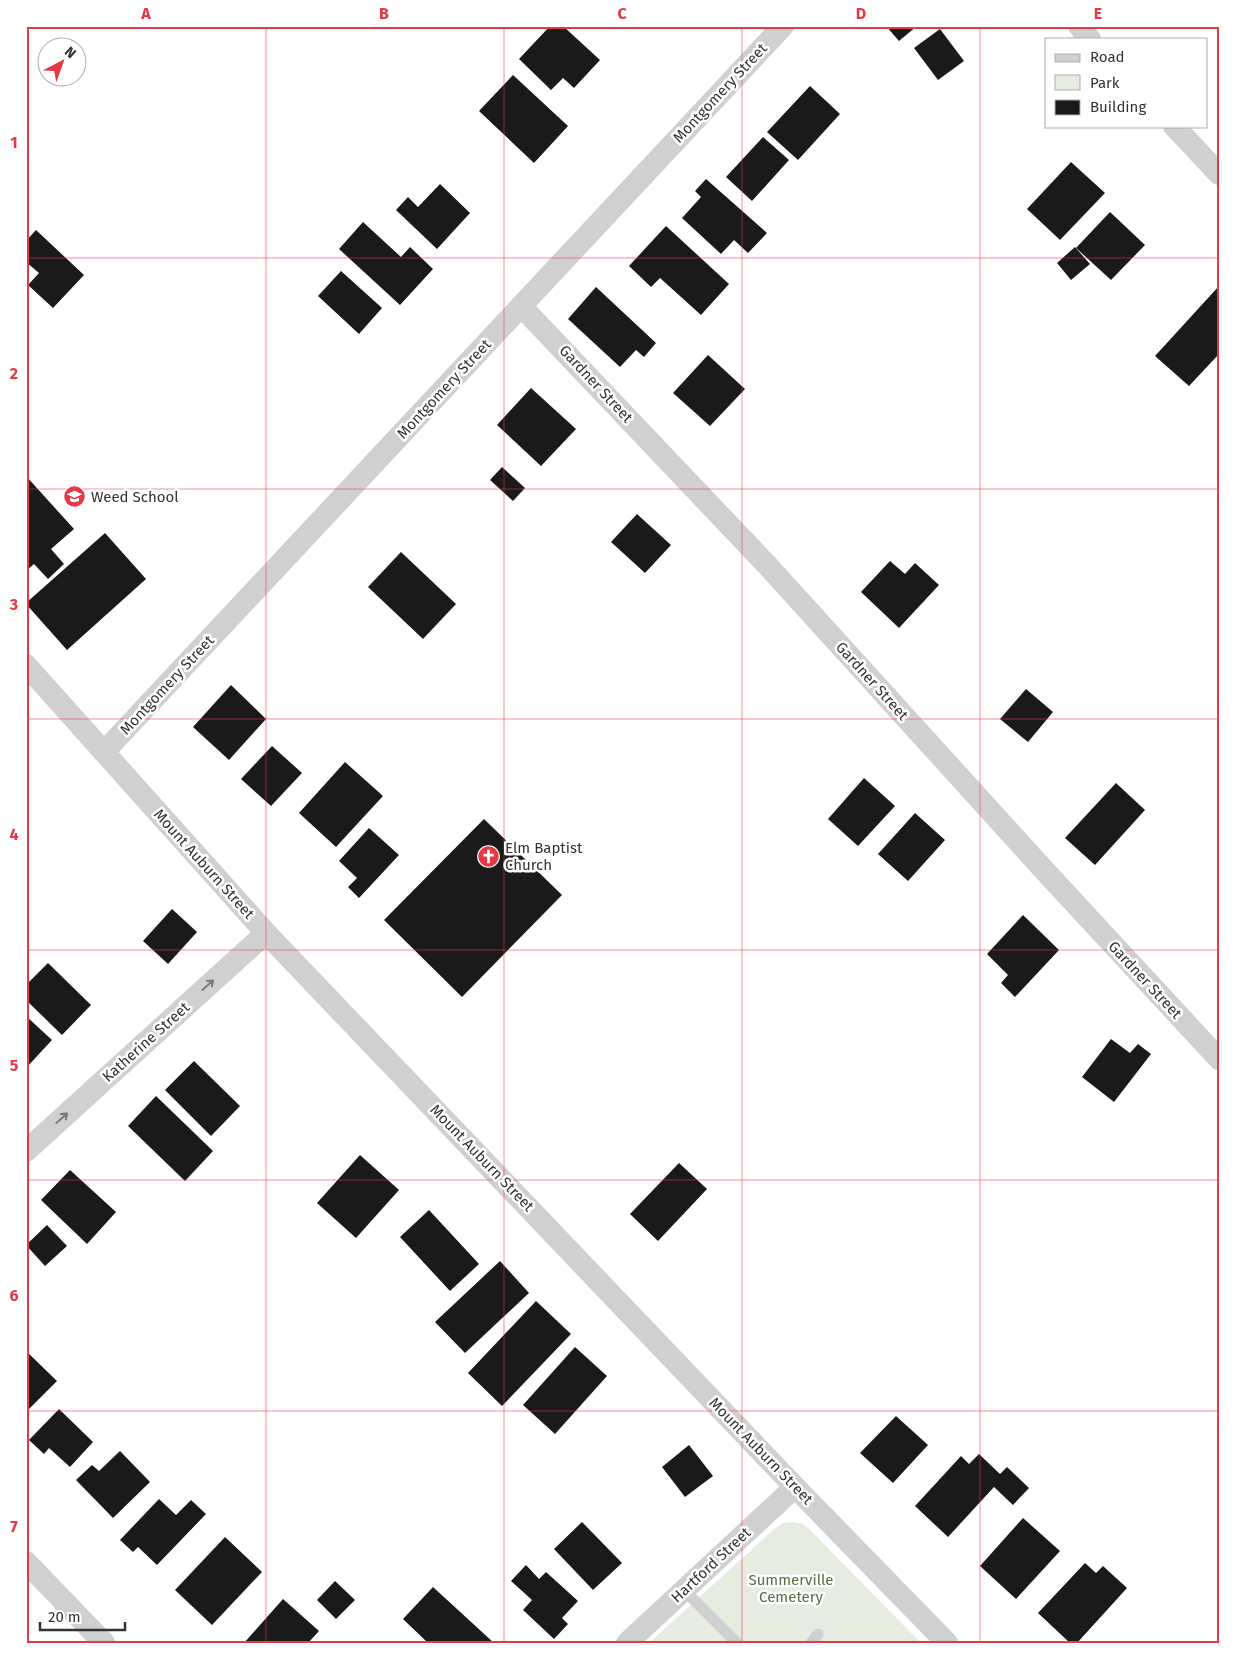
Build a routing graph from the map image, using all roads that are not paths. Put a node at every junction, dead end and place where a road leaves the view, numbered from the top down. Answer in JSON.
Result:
{"nodes":[{"id":1,"x":783,"y":26,"type":"edge"},
{"id":2,"x":1078,"y":26,"type":"edge"},
{"id":3,"x":1089,"y":38,"type":"edge"},
{"id":4,"x":1176,"y":128,"type":"edge"},
{"id":5,"x":1219,"y":174,"type":"edge"},
{"id":6,"x":522,"y":306,"type":"junction"},
{"id":7,"x":26,"y":665,"type":"edge"},
{"id":8,"x":104,"y":752,"type":"junction"},
{"id":9,"x":266,"y":933,"type":"junction"},
{"id":10,"x":1219,"y":1059,"type":"edge"},
{"id":11,"x":26,"y":1151,"type":"edge"},
{"id":12,"x":795,"y":1487,"type":"junction"},
{"id":13,"x":26,"y":1562,"type":"edge"},
{"id":14,"x":684,"y":1590,"type":"junction"},
{"id":15,"x":104,"y":1643,"type":"edge"},
{"id":16,"x":627,"y":1643,"type":"edge"},
{"id":17,"x":737,"y":1643,"type":"edge"},
{"id":18,"x":947,"y":1643,"type":"edge"}],
"edges":[{"from":1,"to":6,"type":"street","name":"Montgomery Street"},
{"from":2,"to":3,"type":"street"},
{"from":4,"to":5,"type":"street"},
{"from":6,"to":8,"type":"street","name":"Montgomery Street"},
{"from":6,"to":10,"type":"street","name":"Gardner Street"},
{"from":7,"to":8,"type":"street","name":"Mount Auburn Street"},
{"from":8,"to":9,"type":"street","name":"Mount Auburn Street"},
{"from":11,"to":9,"type":"street","name":"Katherine Street","one_way":true},
{"from":9,"to":12,"type":"street","name":"Mount Auburn Street"},
{"from":12,"to":14,"type":"street","name":"Hartford Street"},
{"from":12,"to":18,"type":"street","name":"Mount Auburn Street"},
{"from":13,"to":15,"type":"street"},
{"from":14,"to":16,"type":"street","name":"Hartford Street"},
{"from":14,"to":17,"type":"lane"}]}
